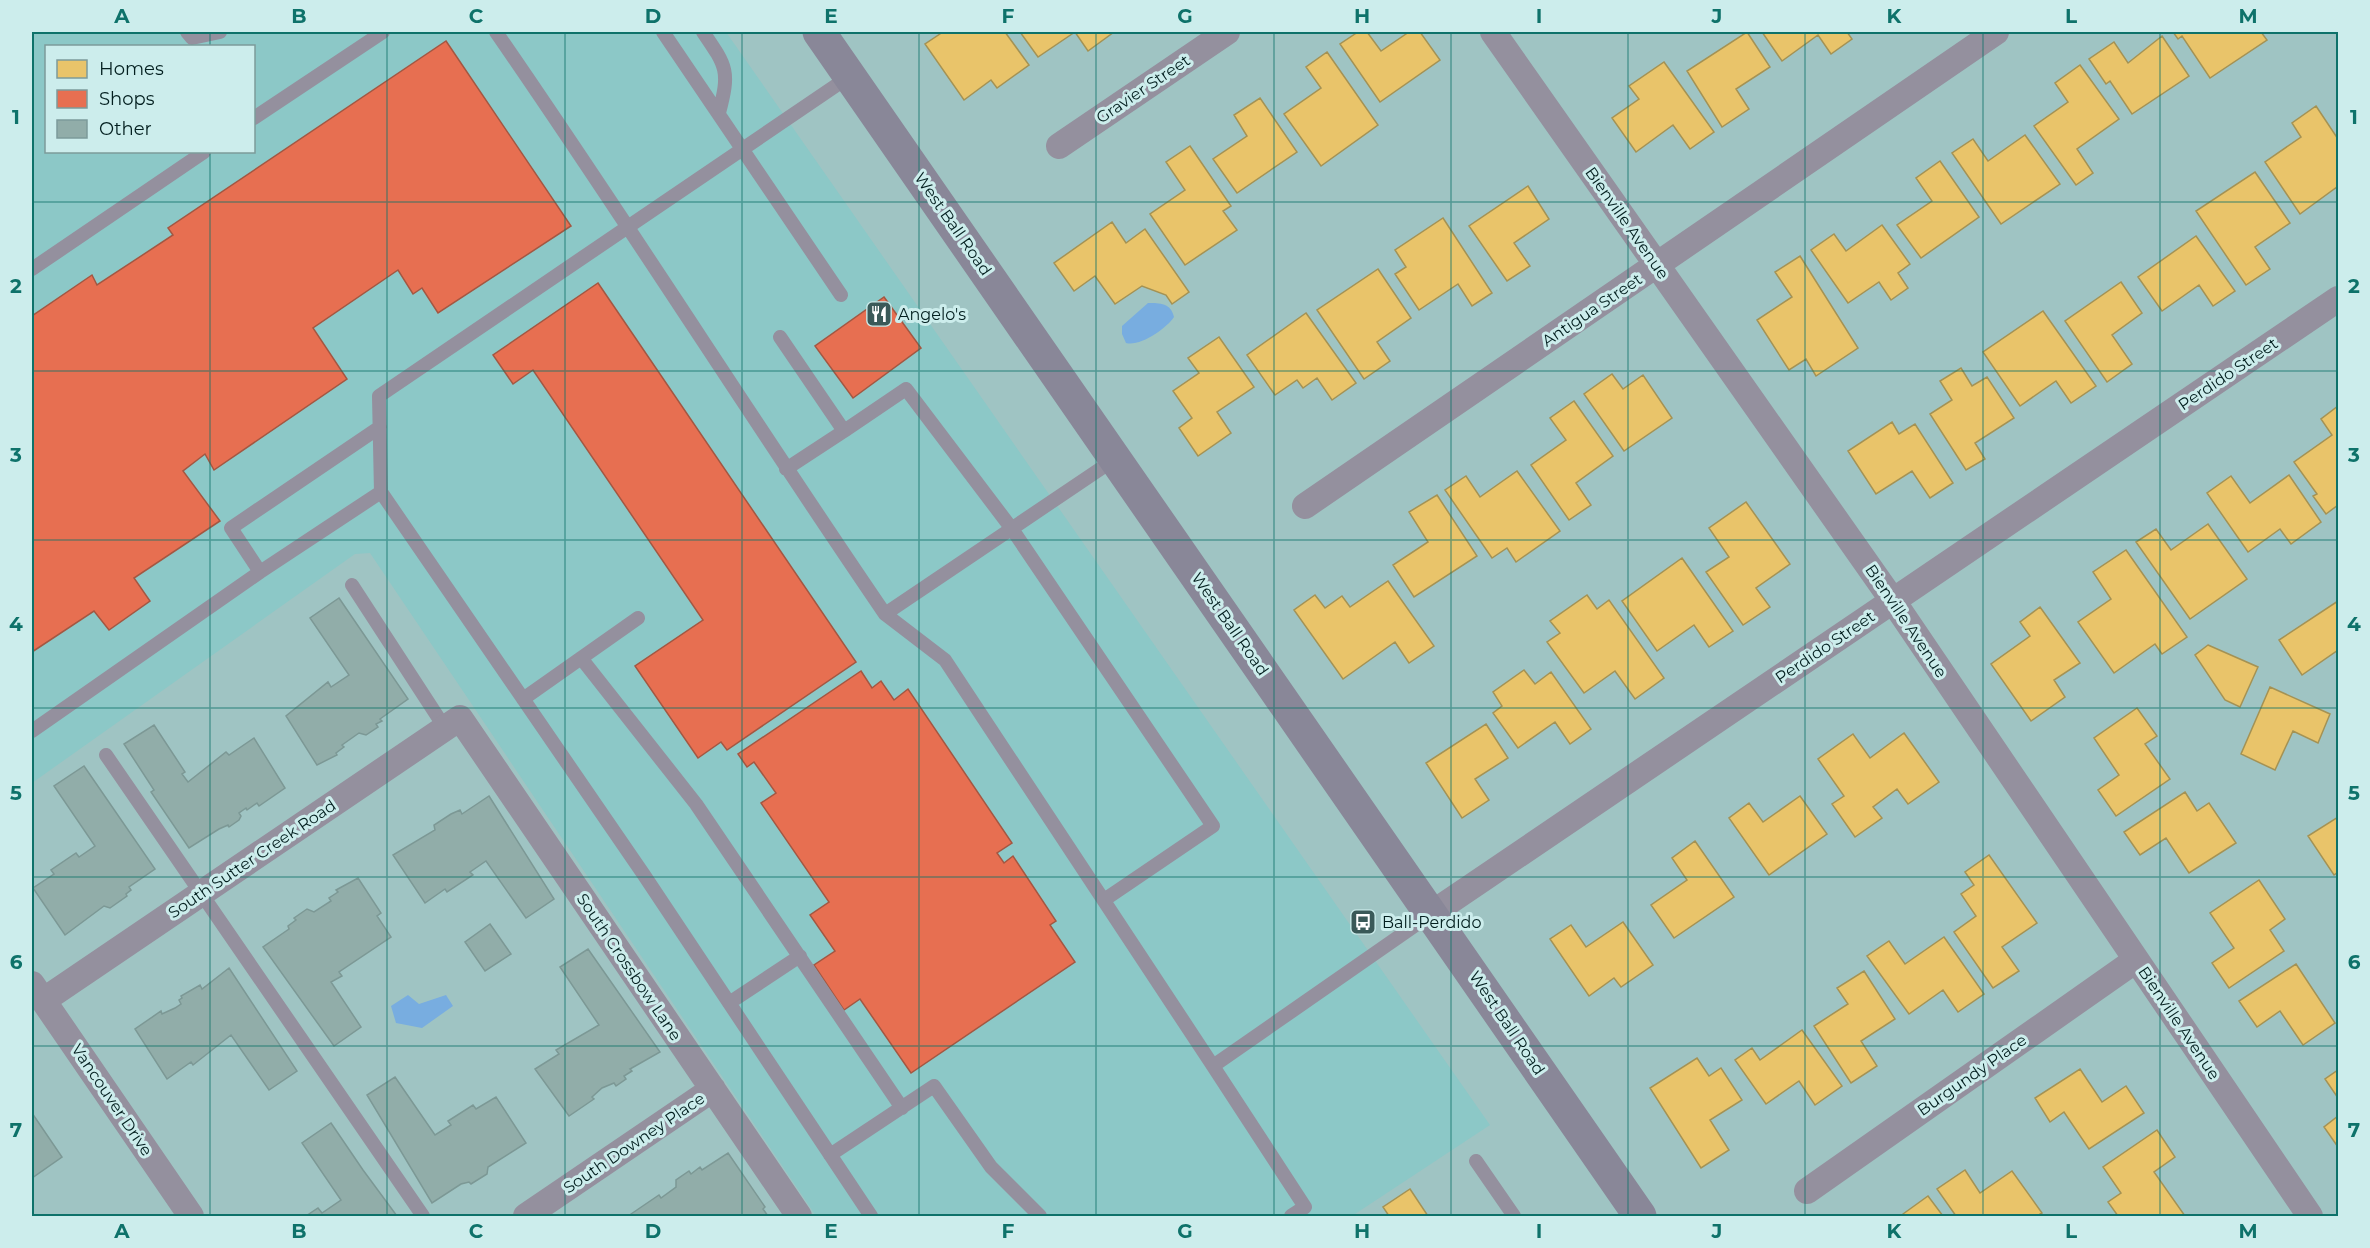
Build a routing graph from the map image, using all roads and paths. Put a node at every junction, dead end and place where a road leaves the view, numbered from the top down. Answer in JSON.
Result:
{"nodes":[{"id":1,"x":187,"y":32,"type":"edge"},
{"id":2,"x":220,"y":32,"type":"edge"},
{"id":3,"x":383,"y":32,"type":"edge"},
{"id":4,"x":496,"y":32,"type":"edge"},
{"id":5,"x":663,"y":32,"type":"edge"},
{"id":6,"x":703,"y":32,"type":"edge"},
{"id":7,"x":819,"y":32,"type":"edge"},
{"id":8,"x":1227,"y":32,"type":"edge"},
{"id":9,"x":1493,"y":32,"type":"edge"},
{"id":10,"x":1996,"y":32,"type":"edge"},
{"id":11,"x":850,"y":76,"type":"junction"},
{"id":12,"x":719,"y":113,"type":"junction"},
{"id":13,"x":255,"y":117,"type":"edge"},
{"id":14,"x":1059,"y":146,"type":"dead end"},
{"id":15,"x":743,"y":149,"type":"junction"},
{"id":16,"x":203,"y":153,"type":"edge"},
{"id":17,"x":629,"y":225,"type":"junction"},
{"id":18,"x":1656,"y":266,"type":"junction"},
{"id":19,"x":32,"y":269,"type":"edge"},
{"id":20,"x":841,"y":295,"type":"dead end"},
{"id":21,"x":2338,"y":299,"type":"edge"},
{"id":22,"x":780,"y":337,"type":"dead end"},
{"id":23,"x":380,"y":427,"type":"junction"},
{"id":24,"x":844,"y":431,"type":"junction"},
{"id":25,"x":1116,"y":459,"type":"junction"},
{"id":26,"x":786,"y":469,"type":"junction"},
{"id":27,"x":381,"y":492,"type":"junction"},
{"id":28,"x":1305,"y":506,"type":"dead end"},
{"id":29,"x":1012,"y":529,"type":"junction"},
{"id":30,"x":260,"y":572,"type":"junction"},
{"id":31,"x":352,"y":585,"type":"dead end"},
{"id":32,"x":1893,"y":601,"type":"junction"},
{"id":33,"x":885,"y":614,"type":"junction"},
{"id":34,"x":638,"y":618,"type":"dead end"},
{"id":35,"x":581,"y":658,"type":"junction"},
{"id":36,"x":523,"y":699,"type":"junction"},
{"id":37,"x":452,"y":723,"type":"junction"},
{"id":38,"x":32,"y":732,"type":"edge"},
{"id":39,"x":106,"y":755,"type":"dead end"},
{"id":40,"x":202,"y":893,"type":"junction"},
{"id":41,"x":1104,"y":900,"type":"junction"},
{"id":42,"x":1431,"y":914,"type":"junction"},
{"id":43,"x":800,"y":956,"type":"junction"},
{"id":44,"x":2136,"y":960,"type":"junction"},
{"id":45,"x":38,"y":992,"type":"edge"},
{"id":46,"x":729,"y":1003,"type":"junction"},
{"id":47,"x":1213,"y":1065,"type":"junction"},
{"id":48,"x":712,"y":1089,"type":"junction"},
{"id":49,"x":902,"y":1108,"type":"junction"},
{"id":50,"x":830,"y":1155,"type":"junction"},
{"id":51,"x":1476,"y":1161,"type":"dead end"},
{"id":52,"x":1807,"y":1191,"type":"dead end"},
{"id":53,"x":191,"y":1216,"type":"edge"},
{"id":54,"x":423,"y":1216,"type":"edge"},
{"id":55,"x":525,"y":1216,"type":"edge"},
{"id":56,"x":799,"y":1216,"type":"edge"},
{"id":57,"x":871,"y":1216,"type":"edge"},
{"id":58,"x":1040,"y":1216,"type":"edge"},
{"id":59,"x":1291,"y":1216,"type":"edge"},
{"id":60,"x":1514,"y":1216,"type":"edge"},
{"id":61,"x":1640,"y":1216,"type":"edge"},
{"id":62,"x":2310,"y":1216,"type":"edge"}],
"edges":[{"from":1,"to":2,"type":"lane"},
{"from":3,"to":13,"type":"lane"},
{"from":4,"to":17,"type":"lane"},
{"from":5,"to":12,"type":"lane"},
{"from":6,"to":12,"type":"lane"},
{"from":7,"to":11,"type":"main road","name":"West Ball Road"},
{"from":8,"to":14,"type":"street","name":"Gravier Street"},
{"from":9,"to":18,"type":"street","name":"Bienville Avenue"},
{"from":10,"to":18,"type":"street","name":"Antigua Street"},
{"from":11,"to":15,"type":"lane"},
{"from":11,"to":25,"type":"main road","name":"West Ball Road"},
{"from":12,"to":15,"type":"lane"},
{"from":15,"to":17,"type":"lane"},
{"from":15,"to":20,"type":"lane"},
{"from":16,"to":19,"type":"lane"},
{"from":17,"to":23,"type":"lane"},
{"from":17,"to":26,"type":"lane"},
{"from":18,"to":28,"type":"street","name":"Antigua Street"},
{"from":18,"to":32,"type":"street","name":"Bienville Avenue"},
{"from":21,"to":32,"type":"street","name":"Perdido Street"},
{"from":22,"to":24,"type":"lane"},
{"from":23,"to":27,"type":"lane"},
{"from":23,"to":30,"type":"lane"},
{"from":24,"to":26,"type":"lane"},
{"from":24,"to":29,"type":"lane"},
{"from":25,"to":29,"type":"lane"},
{"from":25,"to":42,"type":"main road","name":"West Ball Road"},
{"from":26,"to":33,"type":"lane"},
{"from":27,"to":30,"type":"lane"},
{"from":27,"to":36,"type":"lane"},
{"from":29,"to":33,"type":"lane"},
{"from":29,"to":41,"type":"lane"},
{"from":30,"to":38,"type":"lane"},
{"from":31,"to":37,"type":"lane"},
{"from":32,"to":42,"type":"street","name":"Perdido Street"},
{"from":32,"to":44,"type":"street","name":"Bienville Avenue"},
{"from":33,"to":41,"type":"lane"},
{"from":34,"to":35,"type":"lane"},
{"from":35,"to":36,"type":"lane"},
{"from":35,"to":43,"type":"lane"},
{"from":36,"to":46,"type":"lane"},
{"from":37,"to":40,"type":"street","name":"South Sutter Creek Road"},
{"from":37,"to":48,"type":"street","name":"South Crossbow Lane"},
{"from":39,"to":40,"type":"lane"},
{"from":40,"to":45,"type":"street","name":"South Sutter Creek Road"},
{"from":40,"to":54,"type":"lane"},
{"from":41,"to":47,"type":"lane"},
{"from":42,"to":47,"type":"lane"},
{"from":42,"to":61,"type":"main road","name":"West Ball Road"},
{"from":43,"to":46,"type":"lane"},
{"from":43,"to":49,"type":"lane"},
{"from":44,"to":52,"type":"street","name":"Burgundy Place"},
{"from":44,"to":62,"type":"street","name":"Bienville Avenue"},
{"from":45,"to":53,"type":"street","name":"Vancouver Drive"},
{"from":46,"to":50,"type":"lane"},
{"from":47,"to":59,"type":"lane"},
{"from":48,"to":55,"type":"street","name":"South Downey Place"},
{"from":48,"to":56,"type":"street","name":"South Crossbow Lane"},
{"from":49,"to":50,"type":"lane"},
{"from":49,"to":58,"type":"lane"},
{"from":50,"to":57,"type":"lane"},
{"from":51,"to":60,"type":"lane"}]}
